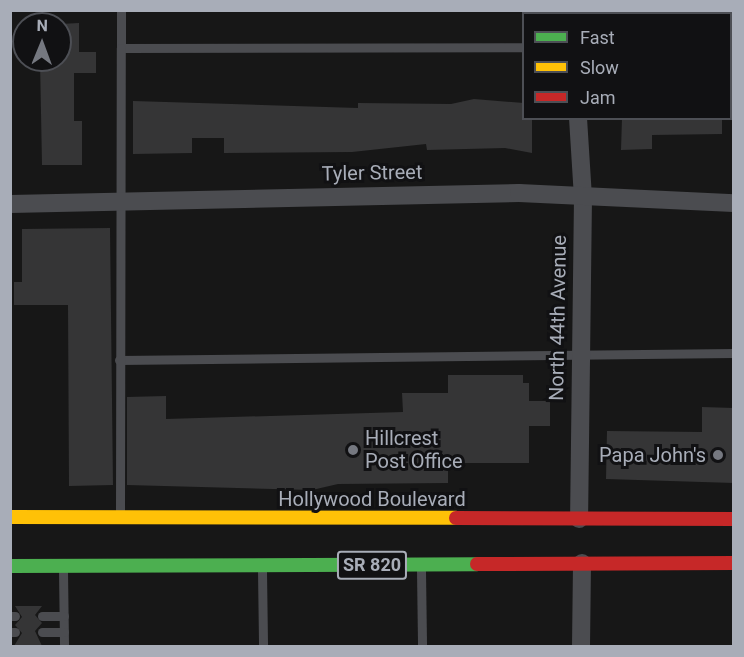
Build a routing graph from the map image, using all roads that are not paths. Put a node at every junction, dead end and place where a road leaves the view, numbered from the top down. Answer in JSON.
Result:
{"nodes":[{"id":1,"x":121,"y":10,"type":"edge"},
{"id":2,"x":522,"y":47,"type":"edge"},
{"id":3,"x":121,"y":48,"type":"junction"},
{"id":4,"x":578,"y":120,"type":"edge"},
{"id":5,"x":583,"y":197,"type":"junction"},
{"id":6,"x":118,"y":201,"type":"junction"},
{"id":7,"x":734,"y":203,"type":"edge"},
{"id":8,"x":10,"y":204,"type":"edge"},
{"id":9,"x":734,"y":353,"type":"edge"},
{"id":10,"x":579,"y":355,"type":"junction"},
{"id":11,"x":119,"y":360,"type":"junction"},
{"id":12,"x":10,"y":517,"type":"edge"},
{"id":13,"x":120,"y":518,"type":"junction"},
{"id":14,"x":579,"y":519,"type":"junction"},
{"id":15,"x":734,"y":519,"type":"edge"},
{"id":16,"x":568,"y":537,"type":"dead end"},
{"id":17,"x":401,"y":549,"type":"dead end"},
{"id":18,"x":594,"y":549,"type":"dead end"},
{"id":19,"x":734,"y":563,"type":"edge"},
{"id":20,"x":421,"y":564,"type":"junction"},
{"id":21,"x":582,"y":564,"type":"junction"},
{"id":22,"x":63,"y":565,"type":"junction"},
{"id":23,"x":262,"y":565,"type":"junction"},
{"id":24,"x":356,"y":565,"type":"junction"},
{"id":25,"x":10,"y":566,"type":"edge"},
{"id":26,"x":42,"y":616,"type":"dead end"},
{"id":27,"x":64,"y":616,"type":"junction"},
{"id":28,"x":42,"y":632,"type":"dead end"},
{"id":29,"x":64,"y":632,"type":"junction"},
{"id":30,"x":64,"y":646,"type":"edge"},
{"id":31,"x":263,"y":646,"type":"edge"},
{"id":32,"x":422,"y":646,"type":"edge"},
{"id":33,"x":581,"y":646,"type":"edge"}],
"edges":[{"from":1,"to":3,"type":"lane"},
{"from":2,"to":3,"type":"lane"},
{"from":3,"to":6,"type":"lane"},
{"from":4,"to":5,"type":"street","name":"North 44th Avenue"},
{"from":5,"to":6,"type":"street","name":"Tyler Street"},
{"from":5,"to":7,"type":"street","name":"Tyler Street"},
{"from":5,"to":10,"type":"street","name":"North 44th Avenue"},
{"from":6,"to":8,"type":"street","name":"Tyler Street"},
{"from":6,"to":11,"type":"lane"},
{"from":9,"to":10,"type":"lane"},
{"from":10,"to":11,"type":"lane"},
{"from":10,"to":14,"type":"street","name":"North 44th Avenue"},
{"from":11,"to":13,"type":"lane"},
{"from":12,"to":13,"type":"highway","name":"Hollywood Boulevard"},
{"from":13,"to":14,"type":"highway","name":"Hollywood Boulevard"},
{"from":14,"to":15,"type":"highway","name":"Hollywood Boulevard"},
{"from":14,"to":16,"type":"highway"},
{"from":17,"to":24,"type":"highway"},
{"from":18,"to":21,"type":"highway"},
{"from":19,"to":21,"type":"highway","number":"SR 820"},
{"from":20,"to":21,"type":"highway","number":"SR 820"},
{"from":20,"to":24,"type":"highway","number":"SR 820"},
{"from":20,"to":32,"type":"lane"},
{"from":21,"to":33,"type":"street"},
{"from":22,"to":23,"type":"highway","number":"SR 820"},
{"from":22,"to":25,"type":"highway","number":"SR 820"},
{"from":22,"to":27,"type":"lane"},
{"from":23,"to":24,"type":"highway","number":"SR 820"},
{"from":23,"to":31,"type":"lane"},
{"from":26,"to":27,"type":"lane"},
{"from":27,"to":29,"type":"lane"},
{"from":28,"to":29,"type":"lane"},
{"from":29,"to":30,"type":"lane"}]}
